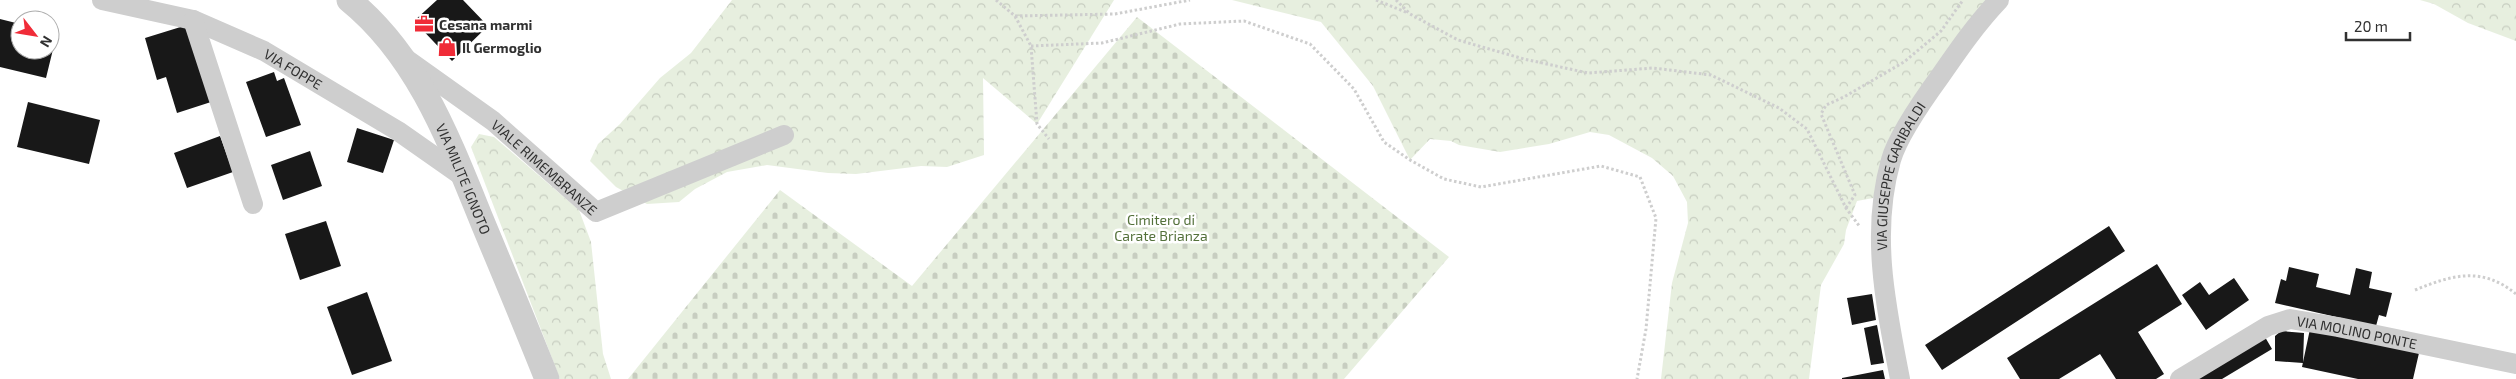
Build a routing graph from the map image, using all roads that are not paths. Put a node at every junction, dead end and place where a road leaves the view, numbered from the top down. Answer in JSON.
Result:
{"nodes":[{"id":1,"x":102,"y":0,"type":"edge"},
{"id":2,"x":349,"y":0,"type":"edge"},
{"id":3,"x":1999,"y":0,"type":"edge"},
{"id":4,"x":193,"y":20,"type":"junction"},
{"id":5,"x":403,"y":56,"type":"junction"},
{"id":6,"x":784,"y":135,"type":"dead end"},
{"id":7,"x":466,"y":178,"type":"junction"},
{"id":8,"x":253,"y":204,"type":"dead end"},
{"id":9,"x":2516,"y":364,"type":"edge"},
{"id":10,"x":547,"y":379,"type":"edge"},
{"id":11,"x":1900,"y":379,"type":"edge"},
{"id":12,"x":2180,"y":379,"type":"edge"}],
"edges":[{"from":1,"to":4,"type":"street","name":"VIA FOPPE"},
{"from":2,"to":5,"type":"street","name":"VIA MILITE IGNOTO"},
{"from":3,"to":11,"type":"street","name":"VIA GIUSEPPE GARIBALDI"},
{"from":4,"to":7,"type":"street","name":"VIA FOPPE"},
{"from":4,"to":8,"type":"street"},
{"from":5,"to":6,"type":"street","name":"VIALE RIMEMBRANZE"},
{"from":5,"to":7,"type":"street","name":"VIA MILITE IGNOTO"},
{"from":7,"to":10,"type":"street","name":"VIA MILITE IGNOTO"},
{"from":9,"to":12,"type":"street","name":"VIA MOLINO PONTE"}]}
